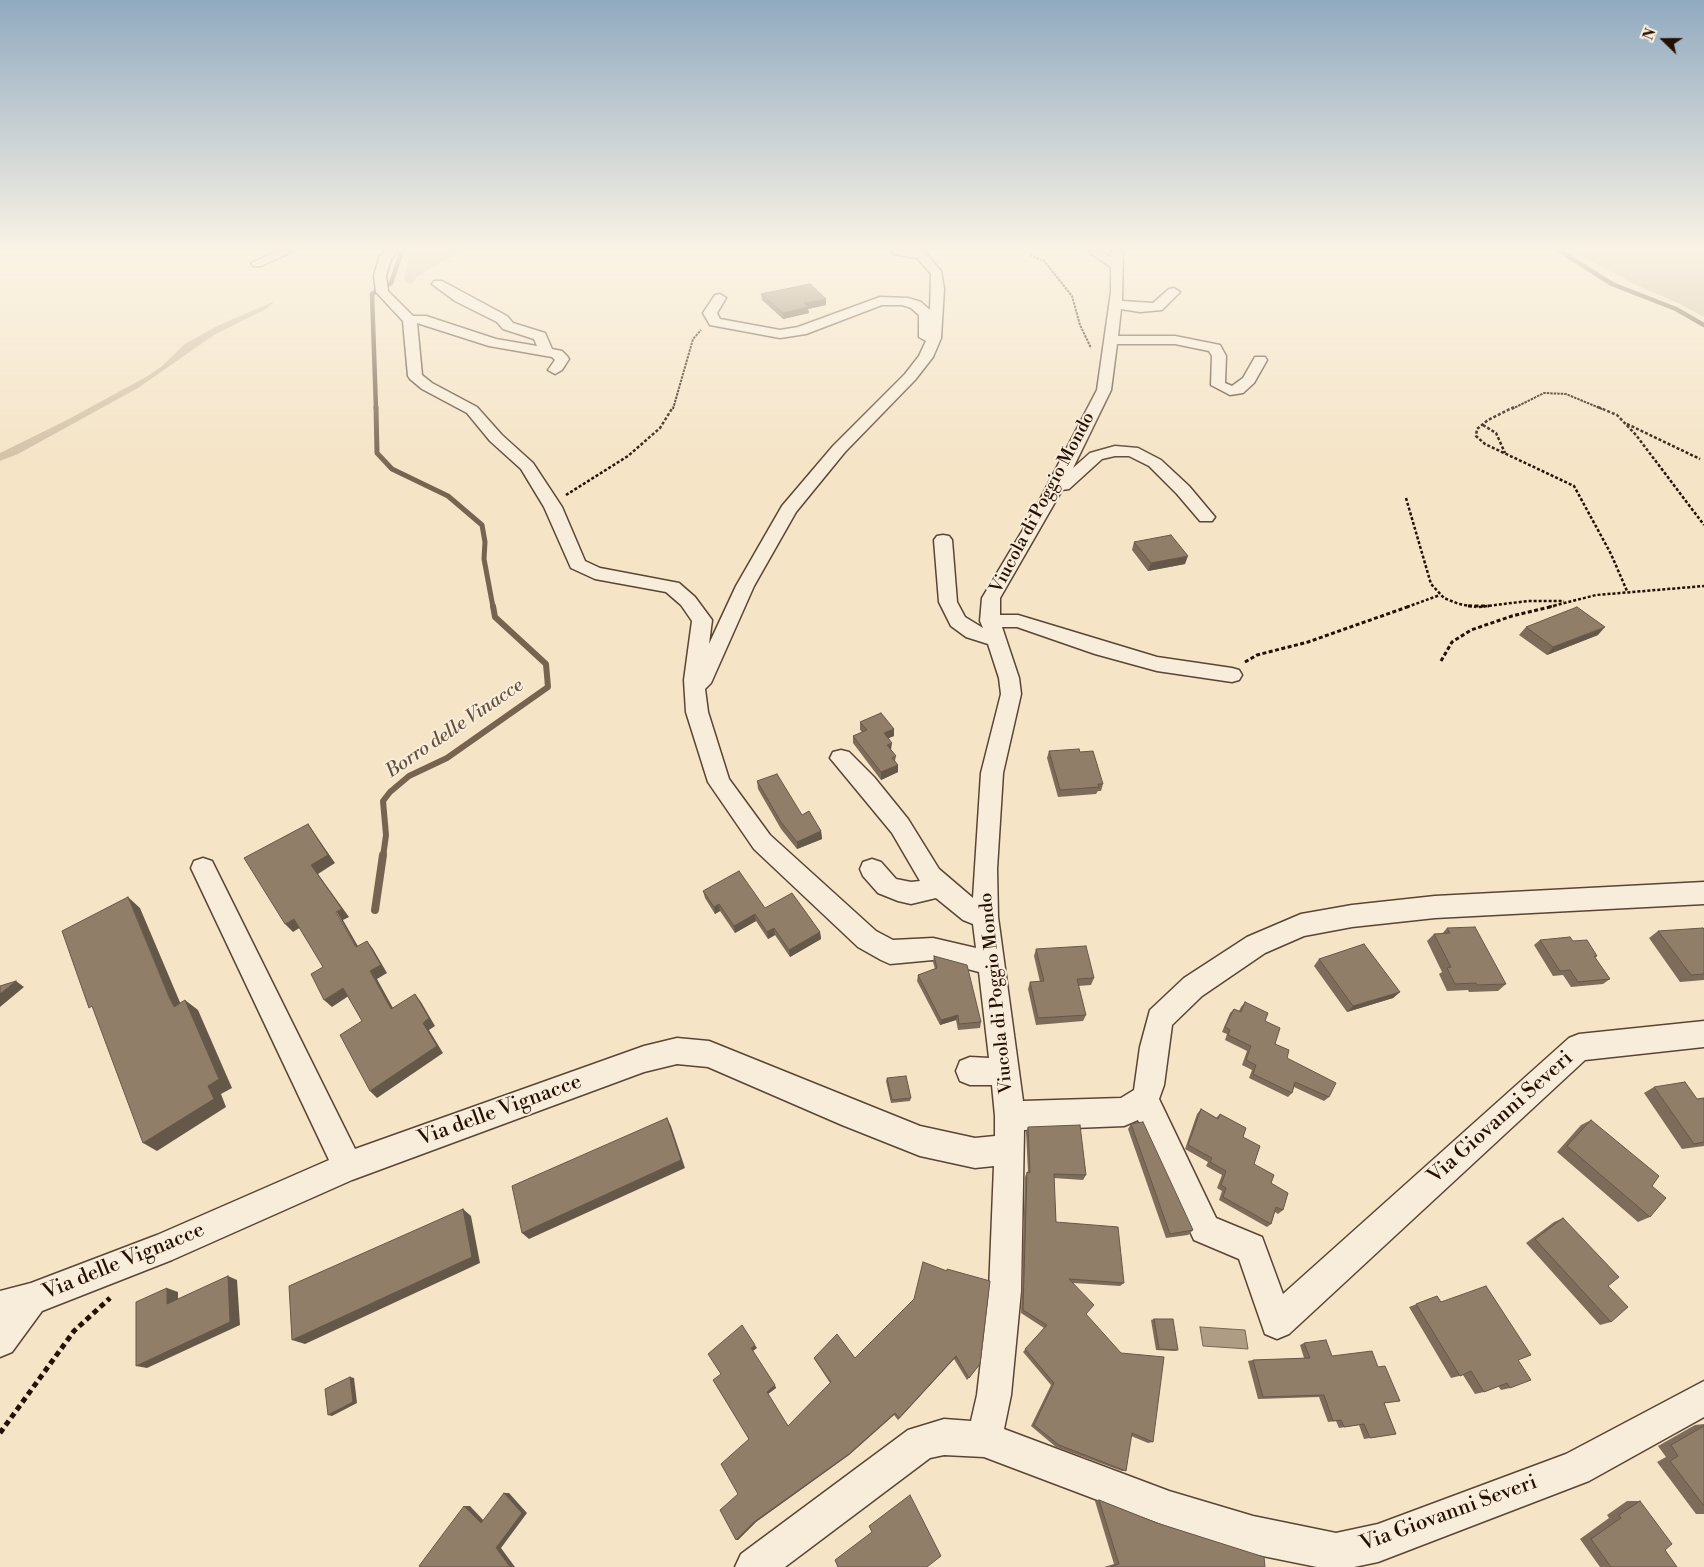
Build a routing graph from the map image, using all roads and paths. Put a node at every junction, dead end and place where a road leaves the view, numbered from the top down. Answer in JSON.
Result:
{"nodes":[{"id":1,"x":410,"y":324,"type":"edge"},
{"id":2,"x":437,"y":324,"type":"edge"},
{"id":3,"x":506,"y":324,"type":"edge"},
{"id":4,"x":711,"y":324,"type":"edge"},
{"id":5,"x":726,"y":324,"type":"edge"},
{"id":6,"x":820,"y":324,"type":"edge"},
{"id":7,"x":927,"y":324,"type":"edge"},
{"id":8,"x":936,"y":324,"type":"edge"},
{"id":9,"x":1080,"y":324,"type":"edge"},
{"id":10,"x":1113,"y":324,"type":"edge"},
{"id":11,"x":1111,"y":340,"type":"junction"},
{"id":12,"x":546,"y":352,"type":"junction"},
{"id":13,"x":1260,"y":360,"type":"dead end"},
{"id":14,"x":1108,"y":364,"type":"junction"},
{"id":15,"x":919,"y":367,"type":"junction"},
{"id":16,"x":555,"y":370,"type":"dead end"},
{"id":17,"x":1627,"y":423,"type":"junction"},
{"id":18,"x":1483,"y":425,"type":"junction"},
{"id":19,"x":1505,"y":453,"type":"junction"},
{"id":20,"x":1700,"y":459,"type":"dead end"},
{"id":21,"x":1406,"y":498,"type":"dead end"},
{"id":22,"x":1046,"y":505,"type":"junction"},
{"id":23,"x":553,"y":507,"type":"junction"},
{"id":24,"x":1206,"y":517,"type":"dead end"},
{"id":25,"x":1704,"y":525,"type":"edge"},
{"id":26,"x":943,"y":540,"type":"dead end"},
{"id":27,"x":1704,"y":586,"type":"edge"},
{"id":28,"x":1627,"y":591,"type":"junction"},
{"id":29,"x":1440,"y":595,"type":"junction"},
{"id":30,"x":1570,"y":601,"type":"junction"},
{"id":31,"x":993,"y":631,"type":"junction"},
{"id":32,"x":1442,"y":661,"type":"dead end"},
{"id":33,"x":1232,"y":675,"type":"joint"},
{"id":34,"x":695,"y":695,"type":"junction"},
{"id":35,"x":841,"y":758,"type":"dead end"},
{"id":36,"x":203,"y":868,"type":"dead end"},
{"id":37,"x":872,"y":869,"type":"dead end"},
{"id":38,"x":940,"y":887,"type":"junction"},
{"id":39,"x":1704,"y":893,"type":"edge"},
{"id":40,"x":985,"y":917,"type":"junction"},
{"id":41,"x":990,"y":962,"type":"junction"},
{"id":42,"x":1704,"y":1034,"type":"edge"},
{"id":43,"x":970,"y":1071,"type":"dead end"},
{"id":44,"x":1003,"y":1072,"type":"junction"},
{"id":45,"x":1144,"y":1100,"type":"junction"},
{"id":46,"x":1010,"y":1116,"type":"junction"},
{"id":47,"x":1008,"y":1149,"type":"junction"},
{"id":48,"x":348,"y":1167,"type":"junction"},
{"id":49,"x":118,"y":1290,"type":"dead end"},
{"id":50,"x":31,"y":1299,"type":"junction"},
{"id":51,"x":0,"y":1307,"type":"edge"},
{"id":52,"x":0,"y":1340,"type":"edge"},
{"id":53,"x":1704,"y":1398,"type":"edge"},
{"id":54,"x":0,"y":1433,"type":"edge"},
{"id":55,"x":984,"y":1439,"type":"junction"},
{"id":56,"x":773,"y":1560,"type":"edge"}],
"edges":[{"from":1,"to":23,"type":"street"},
{"from":2,"to":12,"type":"street"},
{"from":3,"to":12,"type":"street"},
{"from":4,"to":23,"type":"path"},
{"from":5,"to":6,"type":"street"},
{"from":7,"to":15,"type":"street"},
{"from":8,"to":15,"type":"street"},
{"from":9,"to":14,"type":"path"},
{"from":10,"to":11,"type":"street","name":"Viucola di Poggio Mondo"},
{"from":11,"to":13,"type":"street"},
{"from":11,"to":14,"type":"street","name":"Viucola di Poggio Mondo"},
{"from":12,"to":16,"type":"street"},
{"from":14,"to":22,"type":"street","name":"Viucola di Poggio Mondo"},
{"from":15,"to":34,"type":"street"},
{"from":17,"to":18,"type":"path"},
{"from":17,"to":20,"type":"path"},
{"from":17,"to":25,"type":"path"},
{"from":18,"to":19,"type":"path"},
{"from":18,"to":19,"type":"path"},
{"from":19,"to":28,"type":"path"},
{"from":21,"to":29,"type":"path"},
{"from":22,"to":24,"type":"street"},
{"from":22,"to":31,"type":"street","name":"Viucola di Poggio Mondo"},
{"from":23,"to":34,"type":"street"},
{"from":26,"to":31,"type":"street"},
{"from":27,"to":28,"type":"path"},
{"from":28,"to":30,"type":"path"},
{"from":29,"to":30,"type":"path"},
{"from":29,"to":33,"type":"path"},
{"from":30,"to":32,"type":"path"},
{"from":31,"to":33,"type":"street"},
{"from":31,"to":40,"type":"street","name":"Viucola di Poggio Mondo"},
{"from":34,"to":41,"type":"street"},
{"from":35,"to":38,"type":"street"},
{"from":36,"to":48,"type":"street"},
{"from":37,"to":38,"type":"street"},
{"from":38,"to":40,"type":"street"},
{"from":39,"to":45,"type":"street"},
{"from":40,"to":41,"type":"street","name":"Viucola di Poggio Mondo"},
{"from":41,"to":44,"type":"street","name":"Viucola di Poggio Mondo"},
{"from":42,"to":45,"type":"street","name":"Via Giovanni Severi"},
{"from":43,"to":44,"type":"street"},
{"from":44,"to":46,"type":"street","name":"Viucola di Poggio Mondo"},
{"from":45,"to":46,"type":"street"},
{"from":46,"to":47,"type":"street","name":"Viucola di Poggio Mondo"},
{"from":47,"to":48,"type":"street","name":"Via delle Vignacce"},
{"from":47,"to":55,"type":"street","name":"Viucola di Poggio Mondo"},
{"from":48,"to":50,"type":"street","name":"Via delle Vignacce"},
{"from":49,"to":54,"type":"path"},
{"from":50,"to":51,"type":"street","name":"Via delle Vignacce"},
{"from":50,"to":52,"type":"street"},
{"from":53,"to":55,"type":"street","name":"Via Giovanni Severi"},
{"from":55,"to":56,"type":"street","name":"Via Giovanni Severi"}]}
